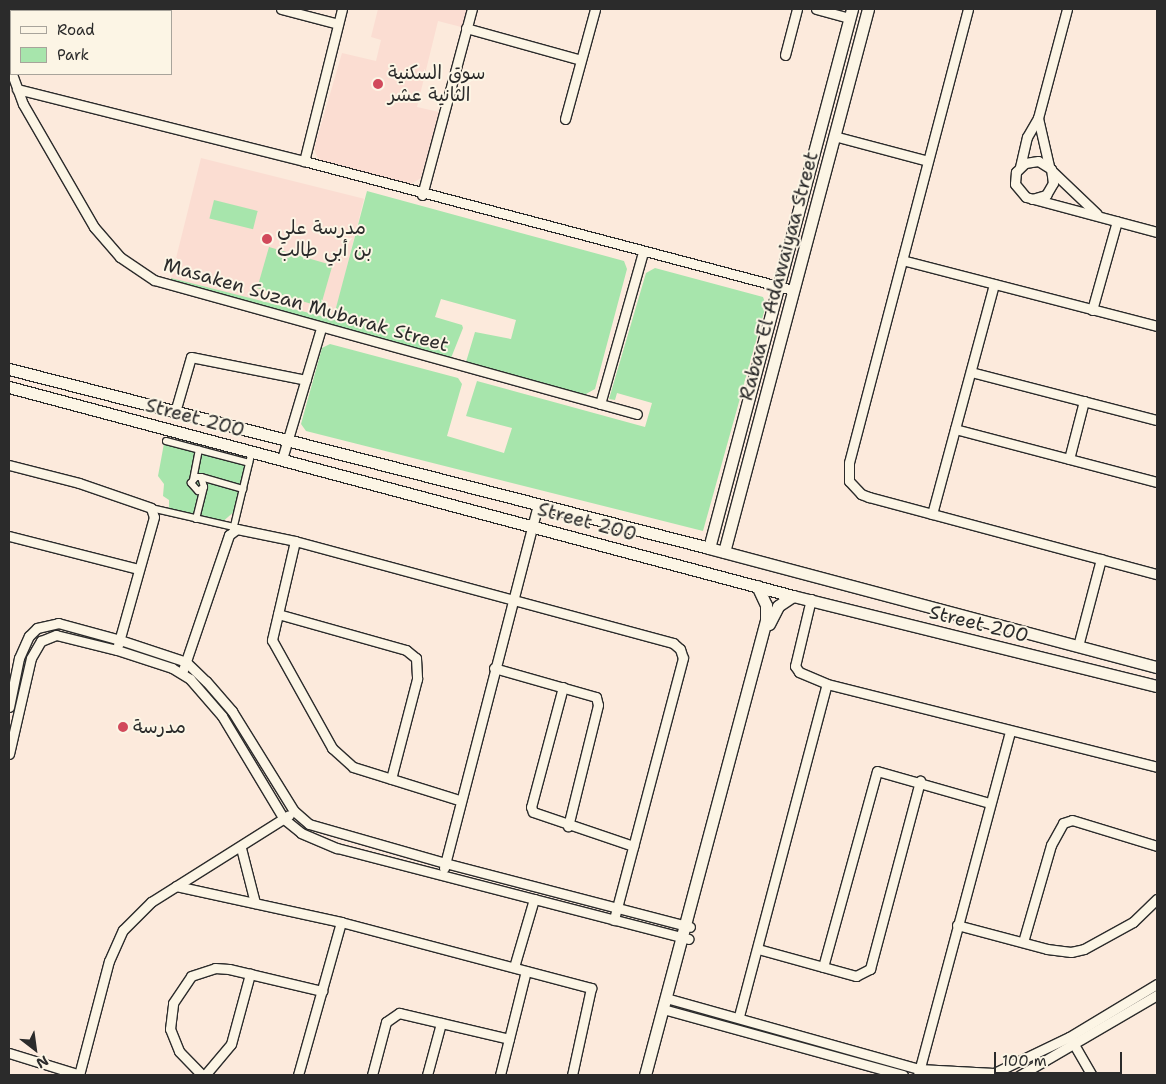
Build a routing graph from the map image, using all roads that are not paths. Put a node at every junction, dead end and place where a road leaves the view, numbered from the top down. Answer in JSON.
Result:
{"nodes":[{"id":1,"x":282,"y":9,"type":"edge"},
{"id":2,"x":342,"y":9,"type":"edge"},
{"id":3,"x":472,"y":9,"type":"edge"},
{"id":4,"x":595,"y":9,"type":"edge"},
{"id":5,"x":797,"y":9,"type":"edge"},
{"id":6,"x":816,"y":9,"type":"edge"},
{"id":7,"x":868,"y":9,"type":"edge"},
{"id":8,"x":968,"y":9,"type":"edge"},
{"id":9,"x":1067,"y":9,"type":"edge"},
{"id":10,"x":851,"y":14,"type":"edge"},
{"id":11,"x":338,"y":24,"type":"junction"},
{"id":12,"x":466,"y":28,"type":"junction"},
{"id":13,"x":785,"y":55,"type":"dead end"},
{"id":14,"x":581,"y":60,"type":"junction"},
{"id":15,"x":12,"y":75,"type":"edge"},
{"id":16,"x":17,"y":89,"type":"junction"},
{"id":17,"x":565,"y":118,"type":"dead end"},
{"id":18,"x":1038,"y":118,"type":"junction"},
{"id":19,"x":834,"y":136,"type":"junction"},
{"id":20,"x":304,"y":161,"type":"junction"},
{"id":21,"x":928,"y":161,"type":"junction"},
{"id":22,"x":1020,"y":166,"type":"junction"},
{"id":23,"x":1050,"y":168,"type":"junction"},
{"id":24,"x":422,"y":195,"type":"junction"},
{"id":25,"x":1032,"y":199,"type":"junction"},
{"id":26,"x":1099,"y":216,"type":"junction"},
{"id":27,"x":1117,"y":221,"type":"junction"},
{"id":28,"x":1157,"y":232,"type":"edge"},
{"id":29,"x":643,"y":252,"type":"junction"},
{"id":30,"x":902,"y":260,"type":"junction"},
{"id":31,"x":994,"y":284,"type":"junction"},
{"id":32,"x":779,"y":287,"type":"junction"},
{"id":33,"x":793,"y":290,"type":"junction"},
{"id":34,"x":1092,"y":310,"type":"junction"},
{"id":35,"x":1157,"y":326,"type":"edge"},
{"id":36,"x":321,"y":328,"type":"junction"},
{"id":37,"x":9,"y":369,"type":"edge"},
{"id":38,"x":971,"y":372,"type":"junction"},
{"id":39,"x":306,"y":380,"type":"junction"},
{"id":40,"x":9,"y":387,"type":"edge"},
{"id":41,"x":1084,"y":401,"type":"junction"},
{"id":42,"x":600,"y":404,"type":"junction"},
{"id":43,"x":175,"y":412,"type":"junction"},
{"id":44,"x":637,"y":414,"type":"dead end"},
{"id":45,"x":1157,"y":420,"type":"edge"},
{"id":46,"x":955,"y":429,"type":"junction"},
{"id":47,"x":166,"y":440,"type":"dead end"},
{"id":48,"x":287,"y":441,"type":"junction"},
{"id":49,"x":199,"y":450,"type":"junction"},
{"id":50,"x":252,"y":451,"type":"junction"},
{"id":51,"x":282,"y":459,"type":"junction"},
{"id":52,"x":1069,"y":459,"type":"junction"},
{"id":53,"x":249,"y":463,"type":"junction"},
{"id":54,"x":9,"y":465,"type":"edge"},
{"id":55,"x":201,"y":478,"type":"junction"},
{"id":56,"x":193,"y":480,"type":"junction"},
{"id":57,"x":1157,"y":482,"type":"edge"},
{"id":58,"x":204,"y":487,"type":"junction"},
{"id":59,"x":243,"y":489,"type":"junction"},
{"id":60,"x":538,"y":505,"type":"junction"},
{"id":61,"x":151,"y":508,"type":"junction"},
{"id":62,"x":932,"y":514,"type":"junction"},
{"id":63,"x":718,"y":515,"type":"junction"},
{"id":64,"x":196,"y":519,"type":"junction"},
{"id":65,"x":733,"y":519,"type":"junction"},
{"id":66,"x":533,"y":526,"type":"junction"},
{"id":67,"x":233,"y":529,"type":"junction"},
{"id":68,"x":9,"y":536,"type":"edge"},
{"id":69,"x":295,"y":541,"type":"junction"},
{"id":70,"x":709,"y":548,"type":"junction"},
{"id":71,"x":724,"y":552,"type":"junction"},
{"id":72,"x":1102,"y":559,"type":"junction"},
{"id":73,"x":138,"y":570,"type":"junction"},
{"id":74,"x":1157,"y":574,"type":"edge"},
{"id":75,"x":757,"y":586,"type":"junction"},
{"id":76,"x":793,"y":596,"type":"junction"},
{"id":77,"x":900,"y":599,"type":"junction"},
{"id":78,"x":512,"y":600,"type":"junction"},
{"id":79,"x":811,"y":600,"type":"junction"},
{"id":80,"x":278,"y":614,"type":"junction"},
{"id":81,"x":894,"y":620,"type":"junction"},
{"id":82,"x":120,"y":640,"type":"junction"},
{"id":83,"x":1078,"y":646,"type":"junction"},
{"id":84,"x":117,"y":650,"type":"junction"},
{"id":85,"x":186,"y":662,"type":"junction"},
{"id":86,"x":1157,"y":667,"type":"edge"},
{"id":87,"x":494,"y":668,"type":"junction"},
{"id":88,"x":182,"y":673,"type":"junction"},
{"id":89,"x":827,"y":684,"type":"junction"},
{"id":90,"x":1157,"y":686,"type":"edge"},
{"id":91,"x":563,"y":687,"type":"junction"},
{"id":92,"x":9,"y":707,"type":"edge"},
{"id":93,"x":1010,"y":730,"type":"junction"},
{"id":94,"x":10,"y":742,"type":"edge"},
{"id":95,"x":9,"y":754,"type":"edge"},
{"id":96,"x":1157,"y":767,"type":"edge"},
{"id":97,"x":391,"y":779,"type":"junction"},
{"id":98,"x":920,"y":781,"type":"junction"},
{"id":99,"x":459,"y":800,"type":"junction"},
{"id":100,"x":989,"y":803,"type":"junction"},
{"id":101,"x":294,"y":811,"type":"junction"},
{"id":102,"x":284,"y":819,"type":"junction"},
{"id":103,"x":568,"y":826,"type":"junction"},
{"id":104,"x":633,"y":846,"type":"junction"},
{"id":105,"x":1157,"y":846,"type":"edge"},
{"id":106,"x":241,"y":848,"type":"junction"},
{"id":107,"x":445,"y":864,"type":"junction"},
{"id":108,"x":441,"y":875,"type":"junction"},
{"id":109,"x":176,"y":886,"type":"junction"},
{"id":110,"x":534,"y":899,"type":"junction"},
{"id":111,"x":1157,"y":899,"type":"edge"},
{"id":112,"x":255,"y":904,"type":"junction"},
{"id":113,"x":616,"y":910,"type":"junction"},
{"id":114,"x":614,"y":920,"type":"junction"},
{"id":115,"x":340,"y":922,"type":"junction"},
{"id":116,"x":957,"y":925,"type":"junction"},
{"id":117,"x":686,"y":933,"type":"junction"},
{"id":118,"x":1023,"y":942,"type":"junction"},
{"id":119,"x":758,"y":949,"type":"junction"},
{"id":120,"x":514,"y":967,"type":"junction"},
{"id":121,"x":823,"y":967,"type":"junction"},
{"id":122,"x":526,"y":971,"type":"junction"},
{"id":123,"x":250,"y":974,"type":"junction"},
{"id":124,"x":1157,"y":984,"type":"edge"},
{"id":125,"x":322,"y":991,"type":"junction"},
{"id":126,"x":1157,"y":995,"type":"edge"},
{"id":127,"x":667,"y":1003,"type":"junction"},
{"id":128,"x":739,"y":1016,"type":"junction"},
{"id":129,"x":441,"y":1023,"type":"junction"},
{"id":130,"x":1069,"y":1037,"type":"junction"},
{"id":131,"x":509,"y":1039,"type":"junction"},
{"id":132,"x":1074,"y":1046,"type":"junction"},
{"id":133,"x":9,"y":1053,"type":"edge"},
{"id":134,"x":919,"y":1072,"type":"edge"},
{"id":135,"x":80,"y":1075,"type":"edge"},
{"id":136,"x":204,"y":1075,"type":"edge"},
{"id":137,"x":298,"y":1075,"type":"edge"},
{"id":138,"x":372,"y":1075,"type":"edge"},
{"id":139,"x":427,"y":1075,"type":"edge"},
{"id":140,"x":500,"y":1075,"type":"edge"},
{"id":141,"x":572,"y":1075,"type":"edge"},
{"id":142,"x":645,"y":1075,"type":"edge"},
{"id":143,"x":652,"y":1075,"type":"edge"},
{"id":144,"x":903,"y":1075,"type":"edge"},
{"id":145,"x":1020,"y":1075,"type":"edge"},
{"id":146,"x":1092,"y":1075,"type":"edge"}],
"edges":[{"from":1,"to":11,"type":"street"},
{"from":2,"to":11,"type":"street"},
{"from":3,"to":12,"type":"street"},
{"from":4,"to":14,"type":"street"},
{"from":5,"to":13,"type":"street"},
{"from":6,"to":10,"type":"street"},
{"from":7,"to":19,"type":"street","name":"Rabaa El Adawaiyaa Street"},
{"from":8,"to":21,"type":"street"},
{"from":9,"to":18,"type":"street"},
{"from":10,"to":32,"type":"street","name":"Rabaa El Adawaiyaa Street"},
{"from":11,"to":20,"type":"street"},
{"from":12,"to":14,"type":"street"},
{"from":12,"to":24,"type":"street"},
{"from":14,"to":17,"type":"street"},
{"from":15,"to":16,"type":"street","name":"Masaken Suzan Mubarak Street"},
{"from":16,"to":20,"type":"street"},
{"from":16,"to":36,"type":"street","name":"Masaken Suzan Mubarak Street"},
{"from":18,"to":22,"type":"street"},
{"from":18,"to":23,"type":"street"},
{"from":19,"to":21,"type":"street"},
{"from":19,"to":33,"type":"street","name":"Rabaa El Adawaiyaa Street"},
{"from":20,"to":24,"type":"street"},
{"from":21,"to":30,"type":"street"},
{"from":22,"to":23,"type":"street"},
{"from":22,"to":25,"type":"street"},
{"from":23,"to":25,"type":"street"},
{"from":23,"to":26,"type":"street"},
{"from":24,"to":29,"type":"street"},
{"from":25,"to":26,"type":"street"},
{"from":26,"to":27,"type":"street"},
{"from":27,"to":28,"type":"street"},
{"from":27,"to":34,"type":"street"},
{"from":29,"to":32,"type":"street"},
{"from":29,"to":42,"type":"street"},
{"from":30,"to":31,"type":"street"},
{"from":30,"to":62,"type":"street"},
{"from":31,"to":34,"type":"street"},
{"from":31,"to":38,"type":"street"},
{"from":32,"to":33,"type":"street"},
{"from":32,"to":63,"type":"street","name":"Rabaa El Adawaiyaa Street"},
{"from":33,"to":65,"type":"street","name":"Rabaa El Adawaiyaa Street"},
{"from":34,"to":35,"type":"street"},
{"from":36,"to":39,"type":"street"},
{"from":36,"to":42,"type":"street","name":"Masaken Suzan Mubarak Street"},
{"from":37,"to":43,"type":"street","name":"Street 200"},
{"from":38,"to":41,"type":"street"},
{"from":38,"to":46,"type":"street"},
{"from":39,"to":43,"type":"street"},
{"from":39,"to":48,"type":"street"},
{"from":40,"to":50,"type":"street","name":"Street 200"},
{"from":41,"to":45,"type":"street"},
{"from":41,"to":52,"type":"street"},
{"from":42,"to":44,"type":"street","name":"Masaken Suzan Mubarak Street"},
{"from":43,"to":48,"type":"street","name":"Street 200"},
{"from":46,"to":52,"type":"street"},
{"from":46,"to":62,"type":"street"},
{"from":47,"to":49,"type":"street"},
{"from":48,"to":51,"type":"street"},
{"from":48,"to":60,"type":"street","name":"Street 200"},
{"from":49,"to":53,"type":"street"},
{"from":49,"to":56,"type":"street"},
{"from":50,"to":51,"type":"street","name":"Street 200"},
{"from":50,"to":53,"type":"street"},
{"from":51,"to":66,"type":"street","name":"Street 200"},
{"from":52,"to":57,"type":"street"},
{"from":53,"to":59,"type":"street"},
{"from":54,"to":61,"type":"street"},
{"from":55,"to":56,"type":"street"},
{"from":55,"to":58,"type":"street"},
{"from":55,"to":59,"type":"street"},
{"from":56,"to":58,"type":"street"},
{"from":58,"to":64,"type":"street"},
{"from":59,"to":67,"type":"street"},
{"from":60,"to":66,"type":"street"},
{"from":60,"to":70,"type":"street","name":"Street 200"},
{"from":61,"to":64,"type":"street"},
{"from":61,"to":73,"type":"street"},
{"from":62,"to":72,"type":"street"},
{"from":63,"to":65,"type":"street"},
{"from":63,"to":70,"type":"street","name":"Rabaa El Adawaiyaa Street"},
{"from":64,"to":67,"type":"street"},
{"from":65,"to":71,"type":"street","name":"Rabaa El Adawaiyaa Street"},
{"from":66,"to":75,"type":"street","name":"Street 200"},
{"from":66,"to":78,"type":"street"},
{"from":67,"to":69,"type":"street"},
{"from":67,"to":85,"type":"street"},
{"from":68,"to":73,"type":"street"},
{"from":69,"to":78,"type":"street"},
{"from":69,"to":80,"type":"street"},
{"from":70,"to":71,"type":"street","name":"Street 200"},
{"from":71,"to":77,"type":"street","name":"Street 200"},
{"from":72,"to":74,"type":"street"},
{"from":72,"to":83,"type":"street"},
{"from":73,"to":82,"type":"street"},
{"from":75,"to":76,"type":"street","name":"Street 200"},
{"from":75,"to":117,"type":"street"},
{"from":76,"to":79,"type":"street","name":"Street 200"},
{"from":76,"to":117,"type":"street"},
{"from":77,"to":81,"type":"street"},
{"from":77,"to":83,"type":"street","name":"Street 200"},
{"from":78,"to":87,"type":"street"},
{"from":78,"to":104,"type":"street"},
{"from":79,"to":81,"type":"street","name":"Street 200"},
{"from":79,"to":89,"type":"street"},
{"from":80,"to":97,"type":"street"},
{"from":80,"to":97,"type":"street"},
{"from":81,"to":90,"type":"street","name":"Street 200"},
{"from":82,"to":84,"type":"street"},
{"from":82,"to":85,"type":"street"},
{"from":82,"to":92,"type":"street"},
{"from":83,"to":86,"type":"street","name":"Street 200"},
{"from":84,"to":88,"type":"street"},
{"from":84,"to":94,"type":"street"},
{"from":85,"to":88,"type":"street"},
{"from":85,"to":101,"type":"street"},
{"from":87,"to":91,"type":"street"},
{"from":87,"to":99,"type":"street"},
{"from":88,"to":102,"type":"street"},
{"from":89,"to":93,"type":"street"},
{"from":89,"to":119,"type":"street"},
{"from":91,"to":103,"type":"street"},
{"from":91,"to":103,"type":"street"},
{"from":93,"to":96,"type":"street"},
{"from":93,"to":100,"type":"street"},
{"from":94,"to":95,"type":"street"},
{"from":97,"to":99,"type":"street"},
{"from":98,"to":100,"type":"street"},
{"from":98,"to":121,"type":"street"},
{"from":98,"to":121,"type":"street"},
{"from":99,"to":107,"type":"street"},
{"from":100,"to":116,"type":"street"},
{"from":101,"to":102,"type":"street"},
{"from":101,"to":107,"type":"street"},
{"from":102,"to":106,"type":"street"},
{"from":102,"to":108,"type":"street"},
{"from":103,"to":104,"type":"street"},
{"from":104,"to":113,"type":"street"},
{"from":105,"to":118,"type":"street"},
{"from":106,"to":109,"type":"street"},
{"from":106,"to":112,"type":"street"},
{"from":107,"to":108,"type":"street"},
{"from":107,"to":113,"type":"street"},
{"from":108,"to":110,"type":"street"},
{"from":109,"to":112,"type":"street"},
{"from":109,"to":135,"type":"street"},
{"from":110,"to":114,"type":"street"},
{"from":110,"to":120,"type":"street"},
{"from":111,"to":118,"type":"street"},
{"from":112,"to":115,"type":"street"},
{"from":113,"to":114,"type":"street"},
{"from":113,"to":117,"type":"street"},
{"from":114,"to":117,"type":"street"},
{"from":115,"to":120,"type":"street"},
{"from":115,"to":125,"type":"street"},
{"from":116,"to":118,"type":"street"},
{"from":116,"to":134,"type":"street"},
{"from":117,"to":127,"type":"street"},
{"from":119,"to":121,"type":"street"},
{"from":119,"to":128,"type":"street"},
{"from":120,"to":122,"type":"street"},
{"from":122,"to":131,"type":"street"},
{"from":122,"to":141,"type":"street"},
{"from":123,"to":125,"type":"street"},
{"from":123,"to":136,"type":"street"},
{"from":123,"to":136,"type":"street"},
{"from":124,"to":130,"type":"street"},
{"from":125,"to":137,"type":"street"},
{"from":126,"to":132,"type":"street"},
{"from":127,"to":128,"type":"street"},
{"from":127,"to":142,"type":"street"},
{"from":127,"to":143,"type":"street"},
{"from":127,"to":144,"type":"street"},
{"from":128,"to":134,"type":"street"},
{"from":129,"to":131,"type":"street"},
{"from":129,"to":138,"type":"street"},
{"from":129,"to":139,"type":"street"},
{"from":130,"to":132,"type":"street"},
{"from":130,"to":134,"type":"street"},
{"from":131,"to":140,"type":"street"},
{"from":132,"to":145,"type":"street"},
{"from":132,"to":146,"type":"street"},
{"from":133,"to":135,"type":"street"}]}
